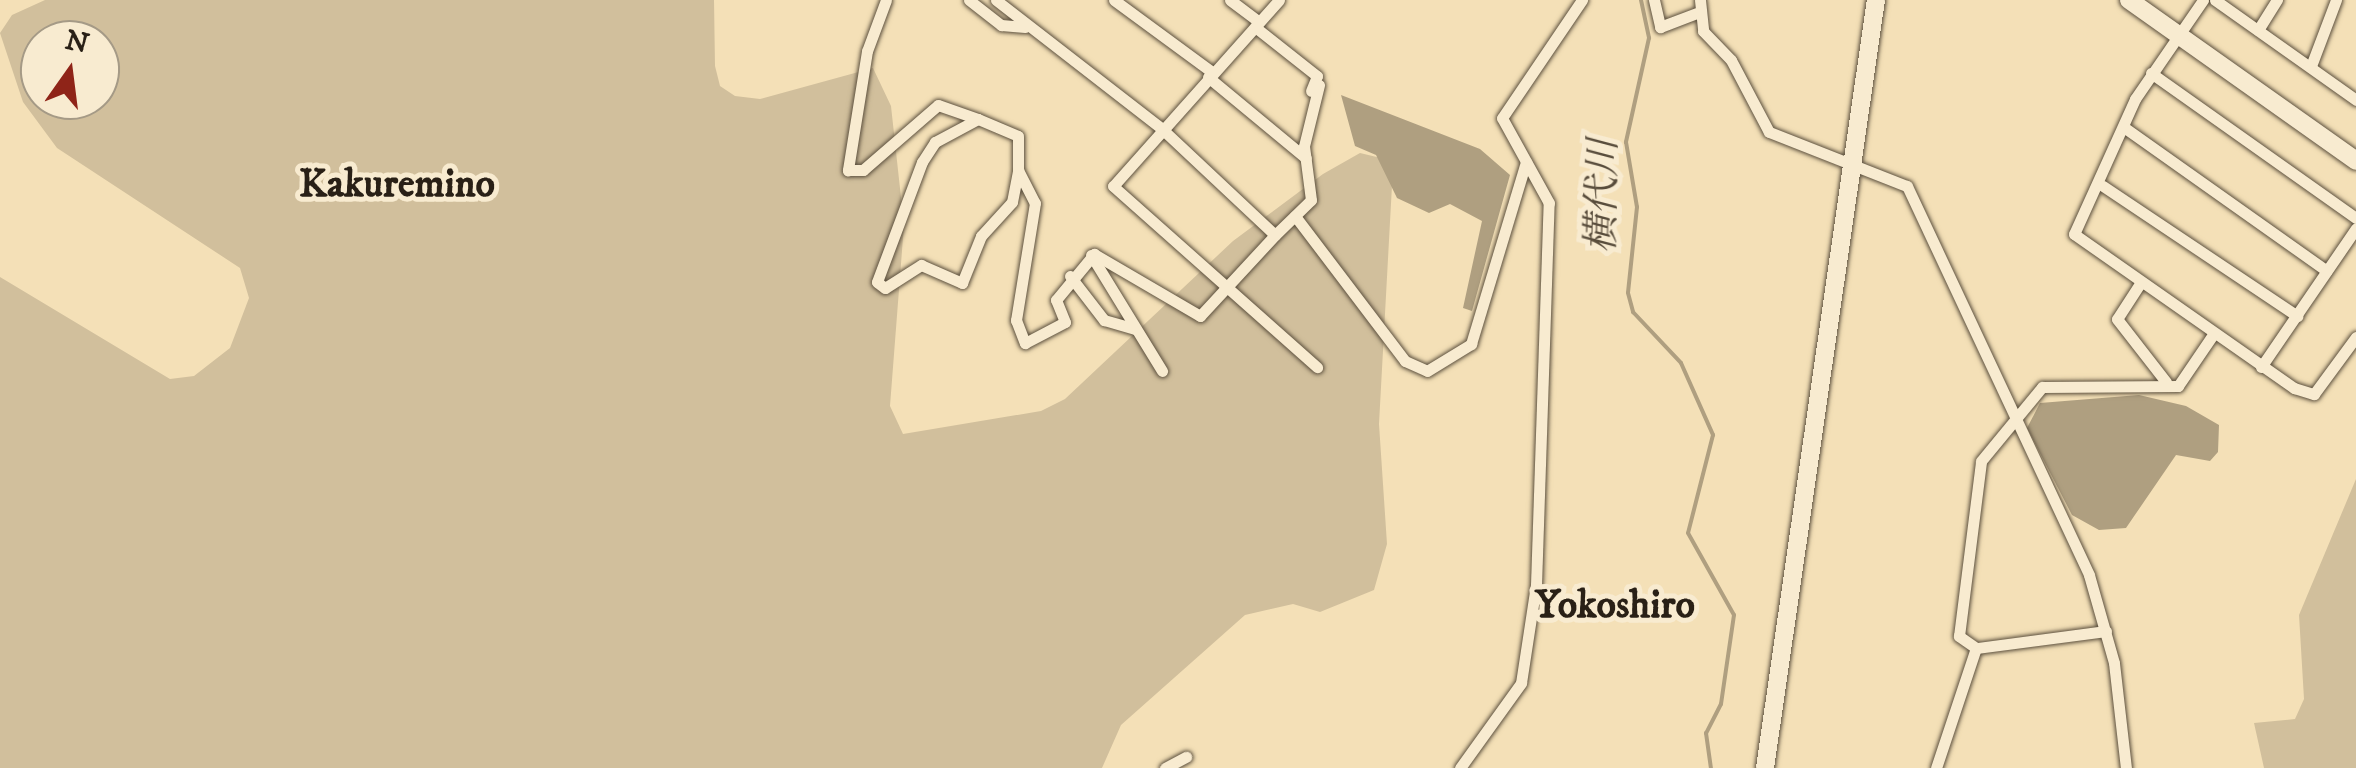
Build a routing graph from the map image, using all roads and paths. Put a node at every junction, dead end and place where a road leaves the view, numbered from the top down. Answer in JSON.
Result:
{"nodes":[{"id":1,"x":886,"y":0,"type":"edge"},
{"id":2,"x":969,"y":0,"type":"edge"},
{"id":3,"x":996,"y":0,"type":"edge"},
{"id":4,"x":1114,"y":0,"type":"edge"},
{"id":5,"x":1230,"y":0,"type":"edge"},
{"id":6,"x":1279,"y":0,"type":"edge"},
{"id":7,"x":1582,"y":0,"type":"edge"},
{"id":8,"x":1654,"y":0,"type":"edge"},
{"id":9,"x":1876,"y":0,"type":"edge"},
{"id":10,"x":2128,"y":0,"type":"edge"},
{"id":11,"x":2203,"y":0,"type":"edge"},
{"id":12,"x":2216,"y":0,"type":"edge"},
{"id":13,"x":2277,"y":0,"type":"edge"},
{"id":14,"x":2336,"y":0,"type":"edge"},
{"id":15,"x":1698,"y":7,"type":"edge"},
{"id":16,"x":1257,"y":24,"type":"junction"},
{"id":17,"x":1026,"y":27,"type":"junction"},
{"id":18,"x":2258,"y":30,"type":"junction"},
{"id":19,"x":2178,"y":34,"type":"junction"},
{"id":20,"x":2312,"y":66,"type":"junction"},
{"id":21,"x":2151,"y":73,"type":"junction"},
{"id":22,"x":1210,"y":74,"type":"junction"},
{"id":23,"x":2356,"y":100,"type":"edge"},
{"id":24,"x":978,"y":119,"type":"junction"},
{"id":25,"x":1161,"y":128,"type":"junction"},
{"id":26,"x":2124,"y":128,"type":"junction"},
{"id":27,"x":1309,"y":161,"type":"junction"},
{"id":28,"x":2356,"y":161,"type":"edge"},
{"id":29,"x":1526,"y":162,"type":"junction"},
{"id":30,"x":1852,"y":162,"type":"junction"},
{"id":31,"x":1018,"y":170,"type":"junction"},
{"id":32,"x":2103,"y":186,"type":"junction"},
{"id":33,"x":1294,"y":216,"type":"junction"},
{"id":34,"x":2356,"y":218,"type":"edge"},
{"id":35,"x":2356,"y":228,"type":"edge"},
{"id":36,"x":1275,"y":235,"type":"junction"},
{"id":37,"x":1091,"y":256,"type":"junction"},
{"id":38,"x":2327,"y":271,"type":"junction"},
{"id":39,"x":1070,"y":276,"type":"junction"},
{"id":40,"x":2141,"y":282,"type":"junction"},
{"id":41,"x":1229,"y":286,"type":"junction"},
{"id":42,"x":2297,"y":316,"type":"junction"},
{"id":43,"x":1136,"y":330,"type":"junction"},
{"id":44,"x":2214,"y":333,"type":"junction"},
{"id":45,"x":2356,"y":338,"type":"edge"},
{"id":46,"x":2261,"y":366,"type":"junction"},
{"id":47,"x":1316,"y":367,"type":"dead end"},
{"id":48,"x":1162,"y":371,"type":"dead end"},
{"id":49,"x":2166,"y":382,"type":"junction"},
{"id":50,"x":2016,"y":428,"type":"junction"},
{"id":51,"x":2106,"y":631,"type":"junction"},
{"id":52,"x":1976,"y":648,"type":"junction"},
{"id":53,"x":1186,"y":757,"type":"dead end"},
{"id":54,"x":1166,"y":768,"type":"edge"},
{"id":55,"x":1460,"y":768,"type":"edge"},
{"id":56,"x":1765,"y":768,"type":"edge"},
{"id":57,"x":1936,"y":768,"type":"edge"},
{"id":58,"x":2126,"y":768,"type":"edge"}],
"edges":[{"from":1,"to":24,"type":"street"},
{"from":2,"to":17,"type":"street"},
{"from":3,"to":17,"type":"street"},
{"from":4,"to":22,"type":"street"},
{"from":5,"to":16,"type":"street"},
{"from":6,"to":16,"type":"street"},
{"from":7,"to":29,"type":"street"},
{"from":8,"to":15,"type":"street"},
{"from":9,"to":30,"type":"street"},
{"from":10,"to":19,"type":"street"},
{"from":11,"to":19,"type":"street"},
{"from":12,"to":18,"type":"street"},
{"from":13,"to":18,"type":"street"},
{"from":14,"to":20,"type":"street"},
{"from":15,"to":30,"type":"street"},
{"from":16,"to":22,"type":"street"},
{"from":16,"to":27,"type":"street"},
{"from":17,"to":25,"type":"street"},
{"from":18,"to":20,"type":"street"},
{"from":19,"to":21,"type":"street"},
{"from":19,"to":28,"type":"street"},
{"from":20,"to":23,"type":"street"},
{"from":21,"to":26,"type":"street"},
{"from":21,"to":34,"type":"street"},
{"from":22,"to":25,"type":"street"},
{"from":22,"to":27,"type":"street"},
{"from":24,"to":31,"type":"street"},
{"from":24,"to":31,"type":"street"},
{"from":25,"to":36,"type":"street"},
{"from":25,"to":41,"type":"street"},
{"from":26,"to":32,"type":"street"},
{"from":26,"to":38,"type":"street"},
{"from":27,"to":33,"type":"street"},
{"from":29,"to":33,"type":"street"},
{"from":29,"to":55,"type":"street"},
{"from":30,"to":50,"type":"street"},
{"from":30,"to":56,"type":"street"},
{"from":31,"to":39,"type":"street"},
{"from":32,"to":40,"type":"street"},
{"from":32,"to":42,"type":"street"},
{"from":33,"to":36,"type":"street"},
{"from":35,"to":38,"type":"street"},
{"from":36,"to":41,"type":"street"},
{"from":37,"to":39,"type":"street"},
{"from":37,"to":41,"type":"street"},
{"from":37,"to":43,"type":"street"},
{"from":38,"to":42,"type":"street"},
{"from":39,"to":43,"type":"street"},
{"from":40,"to":44,"type":"street"},
{"from":40,"to":49,"type":"street"},
{"from":41,"to":47,"type":"street"},
{"from":42,"to":46,"type":"street"},
{"from":43,"to":48,"type":"street"},
{"from":44,"to":46,"type":"street"},
{"from":44,"to":49,"type":"street"},
{"from":45,"to":46,"type":"street"},
{"from":49,"to":50,"type":"street"},
{"from":50,"to":51,"type":"street"},
{"from":50,"to":52,"type":"street"},
{"from":51,"to":52,"type":"street"},
{"from":51,"to":58,"type":"street"},
{"from":52,"to":57,"type":"street"},
{"from":53,"to":54,"type":"street"}]}
